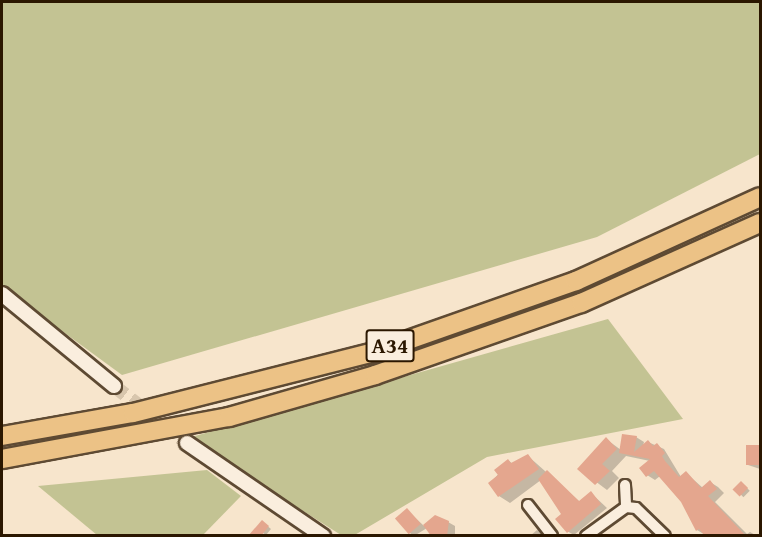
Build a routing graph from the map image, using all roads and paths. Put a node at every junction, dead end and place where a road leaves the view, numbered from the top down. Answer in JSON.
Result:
{"nodes":[{"id":1,"x":760,"y":197,"type":"edge"},
{"id":2,"x":760,"y":223,"type":"edge"},
{"id":3,"x":2,"y":294,"type":"edge"},
{"id":4,"x":114,"y":386,"type":"tunnel mouth"},
{"id":5,"x":2,"y":436,"type":"edge"},
{"id":6,"x":188,"y":443,"type":"tunnel mouth"},
{"id":7,"x":2,"y":459,"type":"edge"},
{"id":8,"x":624,"y":485,"type":"dead end"},
{"id":9,"x":528,"y":505,"type":"dead end"},
{"id":10,"x":626,"y":507,"type":"junction"},
{"id":11,"x":322,"y":536,"type":"edge"},
{"id":12,"x":552,"y":536,"type":"edge"},
{"id":13,"x":586,"y":536,"type":"edge"},
{"id":14,"x":665,"y":536,"type":"edge"}],
"edges":[{"from":1,"to":5,"type":"highway","number":"A34"},
{"from":2,"to":7,"type":"highway","number":"A34"},
{"from":3,"to":4,"type":"street"},
{"from":6,"to":11,"type":"street"},
{"from":8,"to":10,"type":"street"},
{"from":9,"to":12,"type":"street"},
{"from":10,"to":13,"type":"street"},
{"from":10,"to":14,"type":"street"}]}
